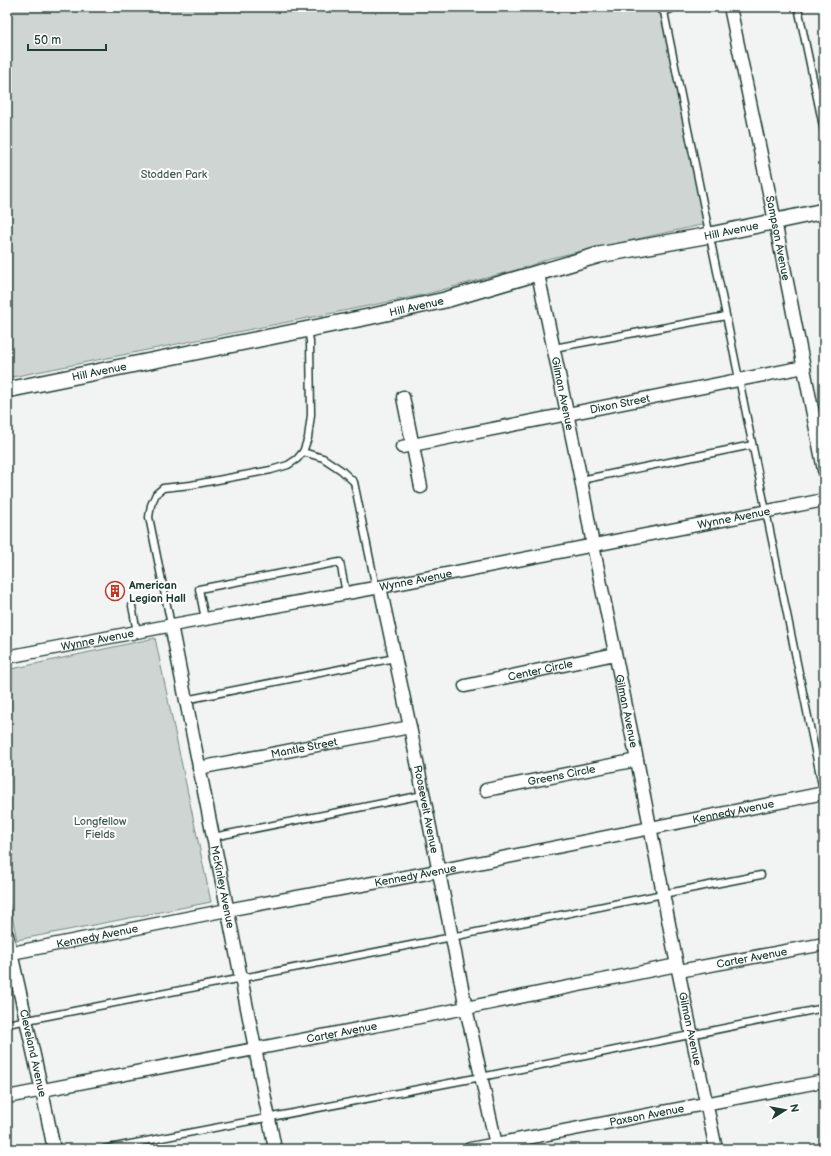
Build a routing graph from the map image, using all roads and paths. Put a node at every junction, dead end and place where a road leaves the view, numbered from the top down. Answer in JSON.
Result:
{"nodes":[{"id":1,"x":665,"y":7,"type":"edge"},
{"id":2,"x":730,"y":7,"type":"edge"},
{"id":3,"x":798,"y":7,"type":"edge"},
{"id":4,"x":824,"y":131,"type":"edge"},
{"id":5,"x":824,"y":211,"type":"edge"},
{"id":6,"x":775,"y":221,"type":"junction"},
{"id":7,"x":710,"y":235,"type":"junction"},
{"id":8,"x":538,"y":274,"type":"junction"},
{"id":9,"x":726,"y":316,"type":"junction"},
{"id":10,"x":308,"y":328,"type":"junction"},
{"id":11,"x":554,"y":348,"type":"junction"},
{"id":12,"x":804,"y":367,"type":"junction"},
{"id":13,"x":738,"y":380,"type":"junction"},
{"id":14,"x":7,"y":390,"type":"edge"},
{"id":15,"x":403,"y":397,"type":"dead end"},
{"id":16,"x":567,"y":414,"type":"junction"},
{"id":17,"x":752,"y":445,"type":"junction"},
{"id":18,"x":407,"y":446,"type":"junction"},
{"id":19,"x":303,"y":452,"type":"junction"},
{"id":20,"x":824,"y":470,"type":"edge"},
{"id":21,"x":581,"y":480,"type":"junction"},
{"id":22,"x":421,"y":487,"type":"dead end"},
{"id":23,"x":824,"y":500,"type":"edge"},
{"id":24,"x":766,"y":511,"type":"junction"},
{"id":25,"x":593,"y":545,"type":"junction"},
{"id":26,"x":378,"y":588,"type":"junction"},
{"id":27,"x":346,"y":593,"type":"junction"},
{"id":28,"x":132,"y":606,"type":"dead end"},
{"id":29,"x":205,"y":619,"type":"junction"},
{"id":30,"x":171,"y":625,"type":"junction"},
{"id":31,"x":137,"y":632,"type":"junction"},
{"id":32,"x":615,"y":654,"type":"junction"},
{"id":33,"x":7,"y":658,"type":"edge"},
{"id":34,"x":395,"y":658,"type":"junction"},
{"id":35,"x":465,"y":686,"type":"dead end"},
{"id":36,"x":186,"y":700,"type":"junction"},
{"id":37,"x":410,"y":727,"type":"junction"},
{"id":38,"x":637,"y":760,"type":"junction"},
{"id":39,"x":199,"y":768,"type":"junction"},
{"id":40,"x":486,"y":790,"type":"dead end"},
{"id":41,"x":824,"y":794,"type":"edge"},
{"id":42,"x":423,"y":795,"type":"junction"},
{"id":43,"x":650,"y":828,"type":"junction"},
{"id":44,"x":213,"y":837,"type":"junction"},
{"id":45,"x":438,"y":871,"type":"junction"},
{"id":46,"x":761,"y":875,"type":"dead end"},
{"id":47,"x":663,"y":894,"type":"junction"},
{"id":48,"x":227,"y":910,"type":"junction"},
{"id":49,"x":7,"y":934,"type":"edge"},
{"id":50,"x":452,"y":937,"type":"junction"},
{"id":51,"x":824,"y":944,"type":"edge"},
{"id":52,"x":9,"y":953,"type":"edge"},
{"id":53,"x":678,"y":968,"type":"junction"},
{"id":54,"x":241,"y":979,"type":"junction"},
{"id":55,"x":466,"y":1008,"type":"junction"},
{"id":56,"x":824,"y":1008,"type":"edge"},
{"id":57,"x":26,"y":1021,"type":"junction"},
{"id":58,"x":7,"y":1024,"type":"edge"},
{"id":59,"x":692,"y":1034,"type":"junction"},
{"id":60,"x":255,"y":1048,"type":"junction"},
{"id":61,"x":481,"y":1076,"type":"junction"},
{"id":62,"x":824,"y":1081,"type":"edge"},
{"id":63,"x":42,"y":1091,"type":"junction"},
{"id":64,"x":7,"y":1097,"type":"edge"},
{"id":65,"x":707,"y":1103,"type":"junction"},
{"id":66,"x":268,"y":1117,"type":"junction"},
{"id":67,"x":497,"y":1146,"type":"edge"},
{"id":68,"x":54,"y":1149,"type":"edge"},
{"id":69,"x":104,"y":1149,"type":"edge"},
{"id":70,"x":275,"y":1149,"type":"edge"},
{"id":71,"x":470,"y":1149,"type":"edge"},
{"id":72,"x":716,"y":1149,"type":"edge"}],
"edges":[{"from":1,"to":7,"type":"lane"},
{"from":2,"to":6,"type":"street","name":"Sampson Avenue"},
{"from":3,"to":4,"type":"lane"},
{"from":5,"to":6,"type":"street","name":"Hill Avenue"},
{"from":6,"to":7,"type":"street","name":"Hill Avenue"},
{"from":6,"to":12,"type":"street","name":"Sampson Avenue"},
{"from":7,"to":8,"type":"street","name":"Hill Avenue"},
{"from":7,"to":9,"type":"lane"},
{"from":8,"to":10,"type":"street","name":"Hill Avenue"},
{"from":8,"to":11,"type":"street","name":"Gilman Avenue"},
{"from":9,"to":11,"type":"lane"},
{"from":9,"to":13,"type":"lane"},
{"from":10,"to":14,"type":"street","name":"Hill Avenue"},
{"from":10,"to":19,"type":"lane"},
{"from":11,"to":16,"type":"street","name":"Gilman Avenue"},
{"from":12,"to":13,"type":"street","name":"Dixon Street"},
{"from":12,"to":20,"type":"street","name":"Sampson Avenue"},
{"from":13,"to":16,"type":"street","name":"Dixon Street"},
{"from":13,"to":17,"type":"lane"},
{"from":15,"to":18,"type":"street"},
{"from":16,"to":18,"type":"street","name":"Dixon Street"},
{"from":16,"to":21,"type":"street","name":"Gilman Avenue"},
{"from":17,"to":21,"type":"lane"},
{"from":17,"to":24,"type":"lane"},
{"from":18,"to":22,"type":"street"},
{"from":19,"to":26,"type":"lane"},
{"from":19,"to":30,"type":"lane"},
{"from":21,"to":25,"type":"street","name":"Gilman Avenue"},
{"from":23,"to":24,"type":"street","name":"Wynne Avenue"},
{"from":24,"to":25,"type":"street","name":"Wynne Avenue"},
{"from":24,"to":41,"type":"lane"},
{"from":25,"to":26,"type":"street","name":"Wynne Avenue"},
{"from":25,"to":32,"type":"street","name":"Gilman Avenue"},
{"from":26,"to":27,"type":"street","name":"Wynne Avenue"},
{"from":26,"to":34,"type":"street","name":"Roosevelt Avenue"},
{"from":27,"to":29,"type":"street","name":"Wynne Avenue"},
{"from":27,"to":29,"type":"lane"},
{"from":28,"to":31,"type":"lane"},
{"from":29,"to":30,"type":"street","name":"Wynne Avenue"},
{"from":30,"to":31,"type":"street","name":"Wynne Avenue"},
{"from":30,"to":36,"type":"street","name":"McKinley Avenue"},
{"from":31,"to":33,"type":"street","name":"Wynne Avenue"},
{"from":32,"to":35,"type":"street","name":"Center Circle"},
{"from":32,"to":38,"type":"street","name":"Gilman Avenue"},
{"from":34,"to":36,"type":"lane"},
{"from":34,"to":37,"type":"street","name":"Roosevelt Avenue"},
{"from":36,"to":39,"type":"street","name":"McKinley Avenue"},
{"from":37,"to":39,"type":"street","name":"Mantle Street"},
{"from":37,"to":42,"type":"street","name":"Roosevelt Avenue"},
{"from":38,"to":40,"type":"street","name":"Greens Circle"},
{"from":38,"to":43,"type":"street","name":"Gilman Avenue"},
{"from":39,"to":44,"type":"street","name":"McKinley Avenue"},
{"from":41,"to":43,"type":"street","name":"Kennedy Avenue"},
{"from":42,"to":44,"type":"lane"},
{"from":42,"to":45,"type":"street","name":"Roosevelt Avenue"},
{"from":43,"to":45,"type":"street","name":"Kennedy Avenue"},
{"from":43,"to":47,"type":"street","name":"Gilman Avenue"},
{"from":44,"to":48,"type":"street","name":"McKinley Avenue"},
{"from":45,"to":48,"type":"street","name":"Kennedy Avenue"},
{"from":45,"to":50,"type":"street","name":"Roosevelt Avenue"},
{"from":46,"to":47,"type":"lane"},
{"from":47,"to":50,"type":"lane"},
{"from":47,"to":53,"type":"street","name":"Gilman Avenue"},
{"from":48,"to":52,"type":"street","name":"Kennedy Avenue"},
{"from":48,"to":54,"type":"street","name":"McKinley Avenue"},
{"from":49,"to":52,"type":"street","name":"Cleveland Avenue"},
{"from":50,"to":54,"type":"lane"},
{"from":50,"to":55,"type":"street","name":"Roosevelt Avenue"},
{"from":51,"to":53,"type":"street","name":"Carter Avenue"},
{"from":52,"to":57,"type":"street","name":"Cleveland Avenue"},
{"from":53,"to":55,"type":"street","name":"Carter Avenue"},
{"from":53,"to":59,"type":"street","name":"Gilman Avenue"},
{"from":54,"to":57,"type":"lane"},
{"from":54,"to":60,"type":"street","name":"McKinley Avenue"},
{"from":55,"to":60,"type":"street","name":"Carter Avenue"},
{"from":55,"to":61,"type":"street","name":"Roosevelt Avenue"},
{"from":56,"to":59,"type":"lane"},
{"from":57,"to":58,"type":"lane"},
{"from":57,"to":63,"type":"street","name":"Cleveland Avenue"},
{"from":59,"to":61,"type":"lane"},
{"from":59,"to":65,"type":"street","name":"Gilman Avenue"},
{"from":60,"to":63,"type":"street","name":"Carter Avenue"},
{"from":60,"to":66,"type":"street","name":"McKinley Avenue"},
{"from":61,"to":66,"type":"lane"},
{"from":61,"to":67,"type":"street","name":"Roosevelt Avenue"},
{"from":62,"to":65,"type":"street","name":"Paxson Avenue"},
{"from":63,"to":64,"type":"street","name":"Carter Avenue"},
{"from":63,"to":68,"type":"street","name":"Cleveland Avenue"},
{"from":65,"to":67,"type":"street","name":"Paxson Avenue"},
{"from":65,"to":72,"type":"street","name":"Gilman Avenue"},
{"from":66,"to":69,"type":"lane"},
{"from":66,"to":70,"type":"street","name":"McKinley Avenue"},
{"from":67,"to":71,"type":"street","name":"Paxson Avenue"}]}
